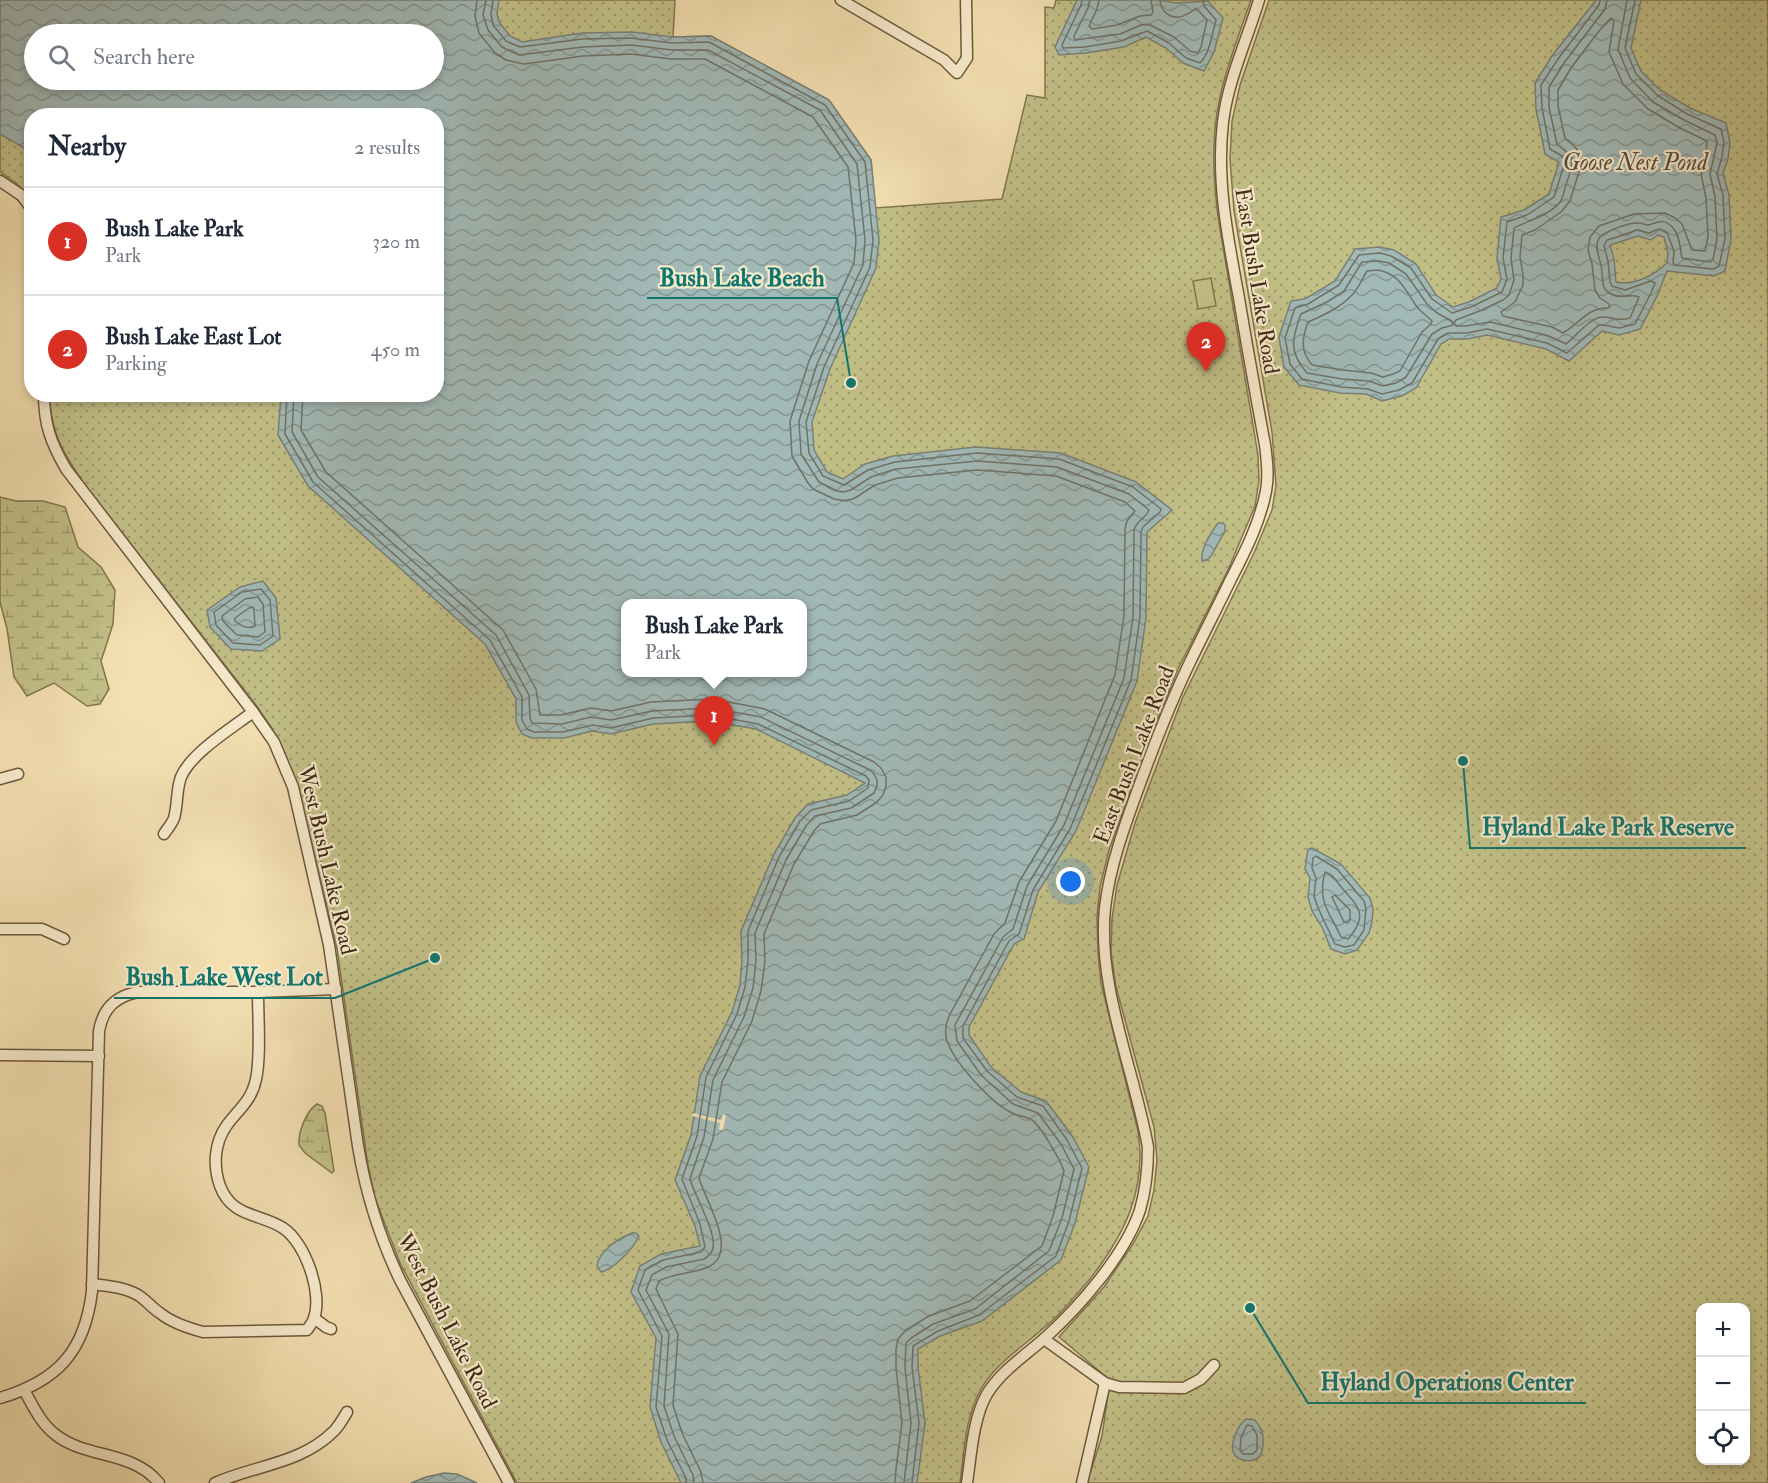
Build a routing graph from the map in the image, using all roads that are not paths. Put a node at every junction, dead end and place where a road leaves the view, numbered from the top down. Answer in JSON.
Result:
{"nodes":[{"id":1,"x":841,"y":0,"type":"edge"},
{"id":2,"x":966,"y":0,"type":"edge"},
{"id":3,"x":1259,"y":0,"type":"edge"},
{"id":4,"x":0,"y":181,"type":"edge"},
{"id":5,"x":24,"y":199,"type":"edge"},
{"id":6,"x":44,"y":402,"type":"edge"},
{"id":7,"x":253,"y":712,"type":"junction"},
{"id":8,"x":18,"y":774,"type":"dead end"},
{"id":9,"x":0,"y":779,"type":"edge"},
{"id":10,"x":164,"y":834,"type":"dead end"},
{"id":11,"x":0,"y":929,"type":"edge"},
{"id":12,"x":64,"y":939,"type":"dead end"},
{"id":13,"x":336,"y":989,"type":"junction"},
{"id":14,"x":258,"y":992,"type":"junction"},
{"id":15,"x":0,"y":1055,"type":"edge"},
{"id":16,"x":99,"y":1056,"type":"junction"},
{"id":17,"x":92,"y":1284,"type":"junction"},
{"id":18,"x":314,"y":1318,"type":"junction"},
{"id":19,"x":331,"y":1329,"type":"dead end"},
{"id":20,"x":1044,"y":1339,"type":"junction"},
{"id":21,"x":1214,"y":1365,"type":"dead end"},
{"id":22,"x":1105,"y":1383,"type":"junction"},
{"id":23,"x":24,"y":1390,"type":"junction"},
{"id":24,"x":0,"y":1398,"type":"edge"},
{"id":25,"x":347,"y":1412,"type":"dead end"},
{"id":26,"x":159,"y":1483,"type":"edge"},
{"id":27,"x":215,"y":1483,"type":"edge"},
{"id":28,"x":509,"y":1483,"type":"edge"},
{"id":29,"x":967,"y":1483,"type":"edge"},
{"id":30,"x":1082,"y":1483,"type":"edge"}],
"edges":[{"from":1,"to":2,"type":"street"},
{"from":3,"to":20,"type":"street","name":"East Bush Lake Road"},
{"from":4,"to":5,"type":"street"},
{"from":6,"to":7,"type":"street","name":"West Bush Lake Road"},
{"from":7,"to":10,"type":"street"},
{"from":7,"to":13,"type":"street","name":"West Bush Lake Road"},
{"from":8,"to":9,"type":"street"},
{"from":11,"to":12,"type":"street"},
{"from":13,"to":14,"type":"street"},
{"from":13,"to":28,"type":"street","name":"West Bush Lake Road"},
{"from":14,"to":16,"type":"street"},
{"from":14,"to":18,"type":"street"},
{"from":15,"to":16,"type":"street"},
{"from":16,"to":17,"type":"street"},
{"from":17,"to":18,"type":"street"},
{"from":17,"to":23,"type":"street"},
{"from":18,"to":19,"type":"street"},
{"from":20,"to":22,"type":"street"},
{"from":20,"to":29,"type":"street","name":"East Bush Lake Road"},
{"from":21,"to":22,"type":"street"},
{"from":22,"to":30,"type":"street"},
{"from":23,"to":24,"type":"street"},
{"from":23,"to":26,"type":"street"},
{"from":25,"to":27,"type":"street"}]}
